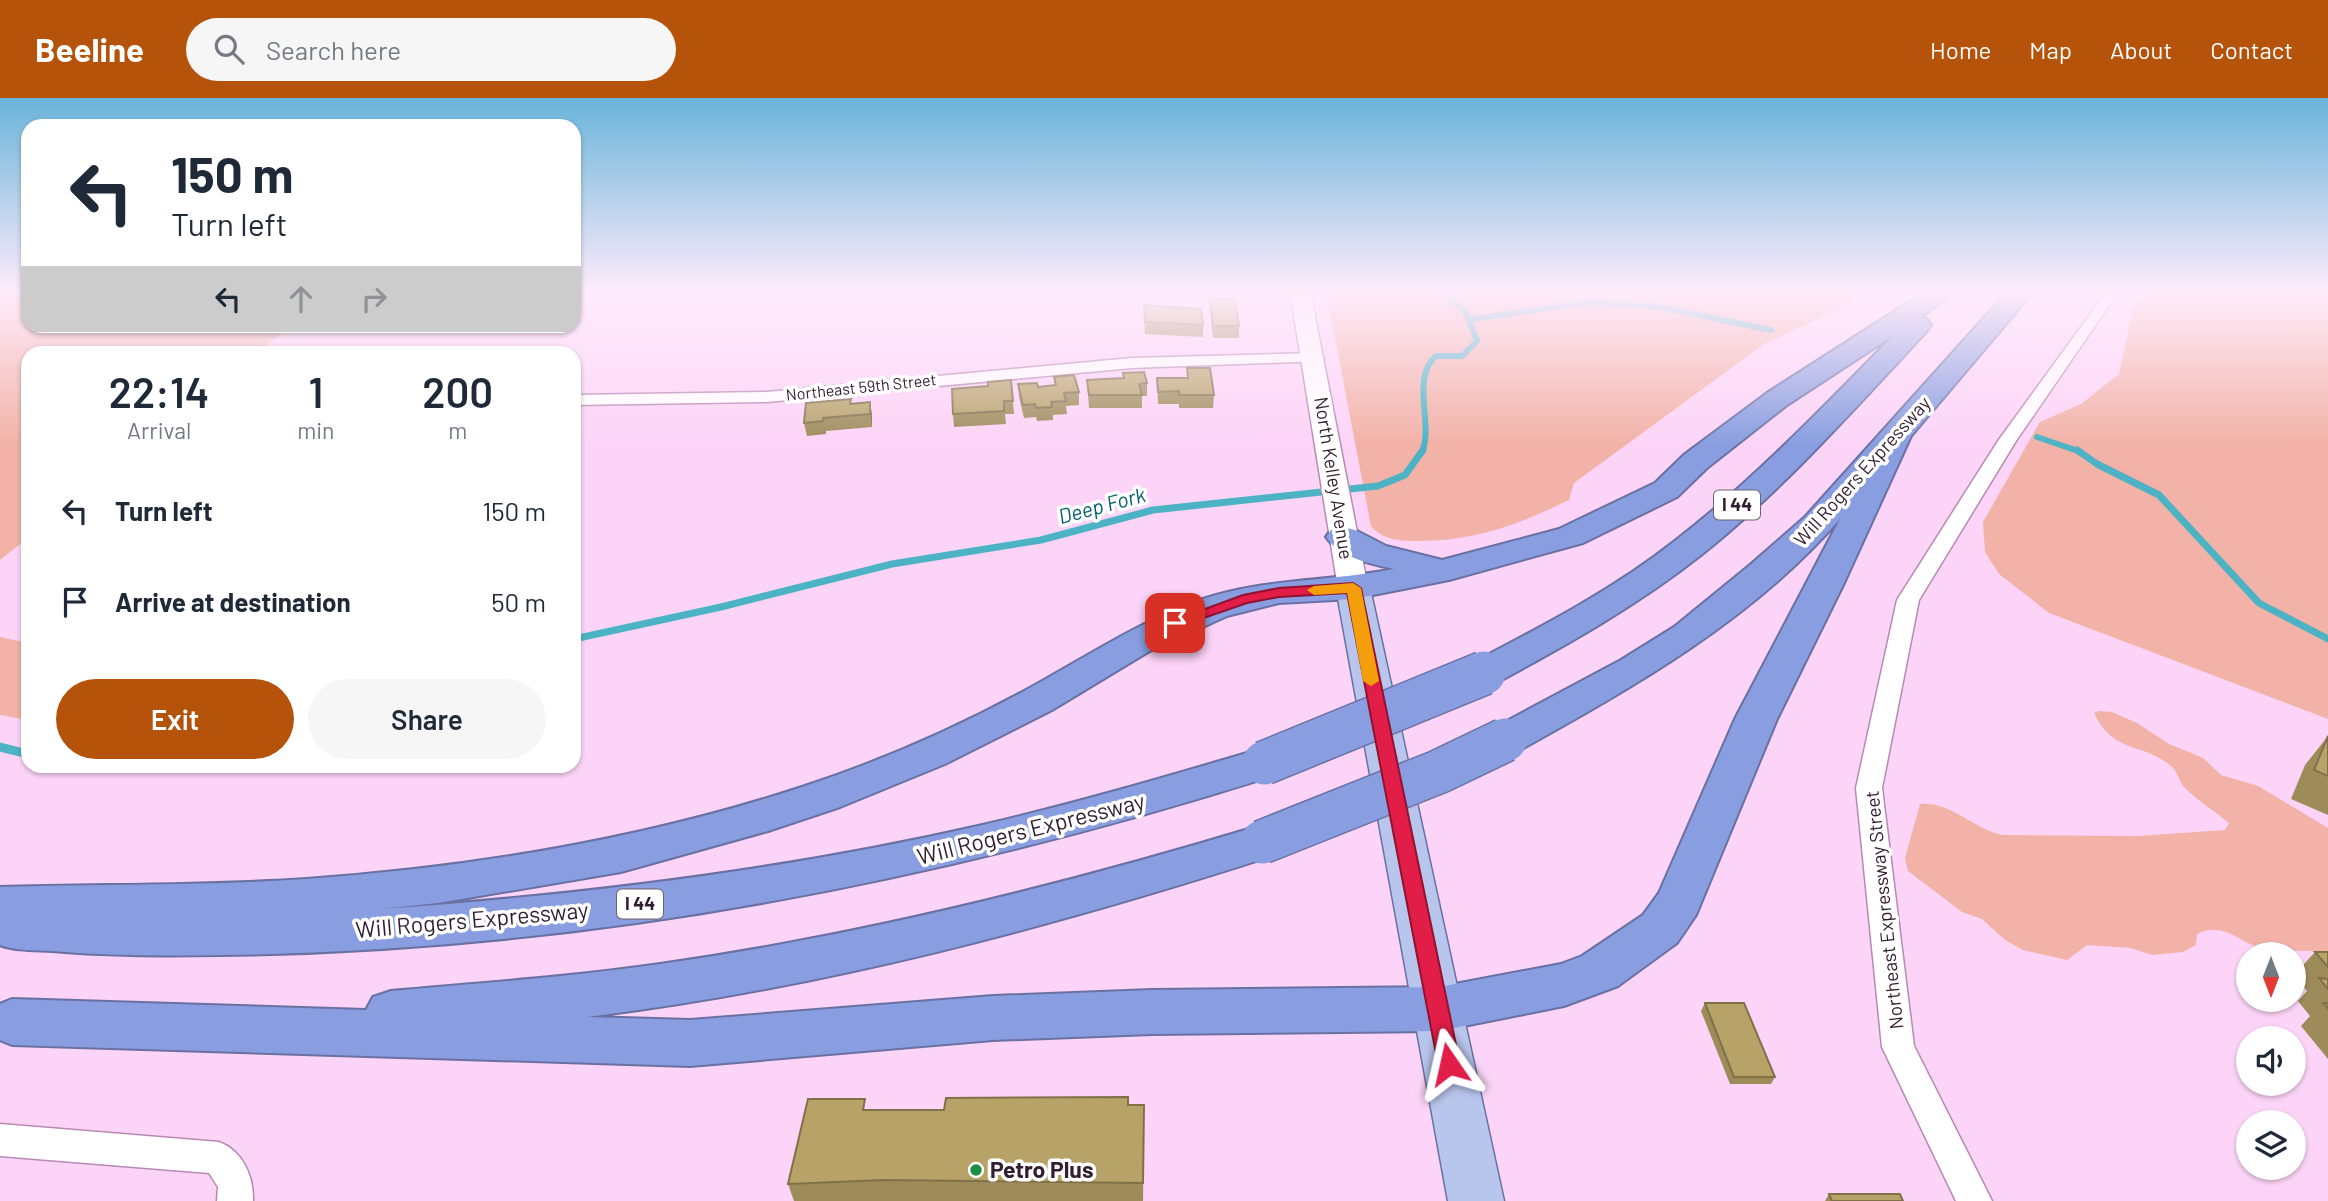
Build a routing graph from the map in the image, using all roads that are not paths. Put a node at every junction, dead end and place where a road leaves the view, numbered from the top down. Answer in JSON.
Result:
{"nodes":[{"id":1,"x":1312,"y":342,"type":"edge"},
{"id":2,"x":1863,"y":342,"type":"edge"},
{"id":3,"x":1901,"y":342,"type":"edge"},
{"id":4,"x":1977,"y":342,"type":"edge"},
{"id":5,"x":2076,"y":342,"type":"edge"},
{"id":6,"x":1316,"y":358,"type":"junction"},
{"id":7,"x":581,"y":400,"type":"edge"},
{"id":8,"x":1896,"y":435,"type":"junction"},
{"id":9,"x":1343,"y":537,"type":"junction"},
{"id":10,"x":1449,"y":569,"type":"junction"},
{"id":11,"x":1353,"y":588,"type":"junction"},
{"id":12,"x":0,"y":906,"type":"edge"},
{"id":13,"x":0,"y":927,"type":"edge"},
{"id":14,"x":1439,"y":1009,"type":"junction"},
{"id":15,"x":6,"y":1021,"type":"edge"},
{"id":16,"x":0,"y":1140,"type":"edge"},
{"id":17,"x":235,"y":1201,"type":"edge"},
{"id":18,"x":1476,"y":1201,"type":"edge"},
{"id":19,"x":1974,"y":1201,"type":"edge"}],
"edges":[{"from":1,"to":6,"type":"main road","name":"North Kelley Avenue"},
{"from":2,"to":10,"type":"highway"},
{"from":3,"to":13,"type":"highway","name":"Will Rogers Expressway","number":"I 44","bridge":true},
{"from":4,"to":8,"type":"highway","name":"Will Rogers Expressway"},
{"from":5,"to":19,"type":"street","name":"Northeast Expressway Street"},
{"from":6,"to":7,"type":"street","name":"Northeast 59th Street"},
{"from":6,"to":9,"type":"main road","name":"North Kelley Avenue"},
{"from":8,"to":14,"type":"highway"},
{"from":8,"to":15,"type":"highway","name":"Will Rogers Expressway","bridge":true},
{"from":9,"to":10,"type":"highway"},
{"from":9,"to":11,"type":"main road","name":"North Kelley Avenue"},
{"from":10,"to":11,"type":"highway"},
{"from":11,"to":12,"type":"highway"},
{"from":11,"to":14,"type":"main road","name":"North Kelley Avenue"},
{"from":14,"to":15,"type":"highway"},
{"from":14,"to":18,"type":"main road","name":"North Kelley Avenue"},
{"from":16,"to":17,"type":"street"}]}
